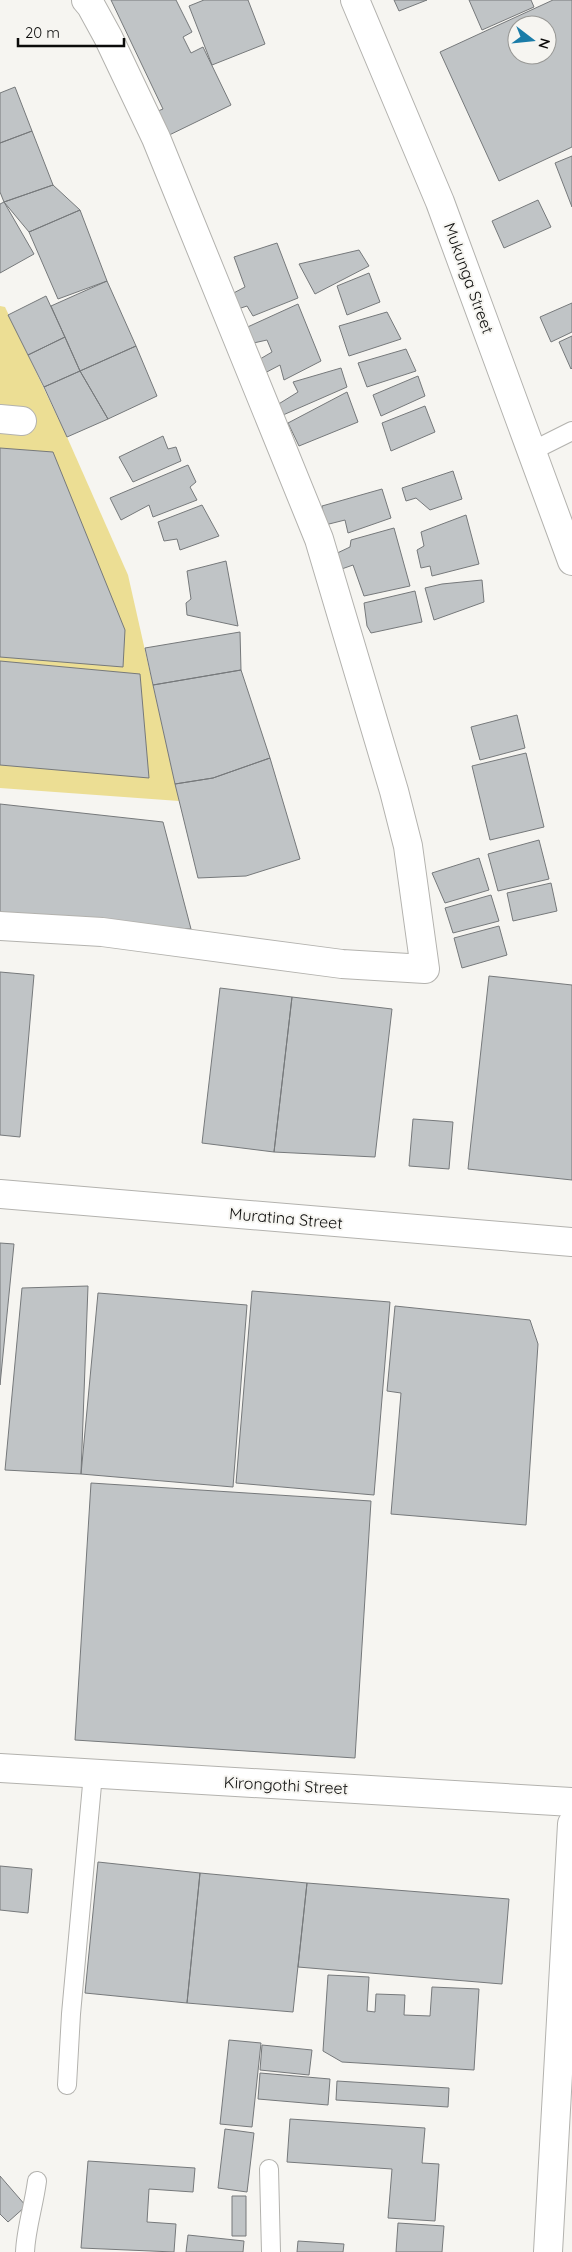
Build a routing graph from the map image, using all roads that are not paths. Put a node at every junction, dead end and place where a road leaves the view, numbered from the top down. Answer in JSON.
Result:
{"nodes":[{"id":1,"x":86,"y":0,"type":"edge"},
{"id":2,"x":355,"y":0,"type":"edge"},
{"id":3,"x":572,"y":431,"type":"edge"},
{"id":4,"x":532,"y":451,"type":"junction"},
{"id":5,"x":572,"y":561,"type":"edge"},
{"id":6,"x":0,"y":926,"type":"edge"},
{"id":7,"x":0,"y":1194,"type":"edge"},
{"id":8,"x":572,"y":1242,"type":"edge"},
{"id":9,"x":0,"y":1768,"type":"edge"},
{"id":10,"x":93,"y":1774,"type":"junction"},
{"id":11,"x":572,"y":1802,"type":"edge"},
{"id":12,"x":572,"y":1824,"type":"edge"},
{"id":13,"x":67,"y":2085,"type":"dead end"},
{"id":14,"x":269,"y":2169,"type":"dead end"},
{"id":15,"x":37,"y":2181,"type":"dead end"},
{"id":16,"x":25,"y":2252,"type":"edge"},
{"id":17,"x":271,"y":2252,"type":"edge"},
{"id":18,"x":548,"y":2252,"type":"edge"}],
"edges":[{"from":1,"to":6,"type":"street"},
{"from":2,"to":4,"type":"street","name":"Mukunga Street"},
{"from":3,"to":4,"type":"lane"},
{"from":4,"to":5,"type":"street","name":"Mukunga Street"},
{"from":7,"to":8,"type":"street","name":"Muratina Street"},
{"from":9,"to":10,"type":"street","name":"Kirongothi Street"},
{"from":10,"to":11,"type":"street","name":"Kirongothi Street"},
{"from":10,"to":13,"type":"lane"},
{"from":12,"to":18,"type":"street"},
{"from":14,"to":17,"type":"lane"},
{"from":15,"to":16,"type":"lane"}]}
